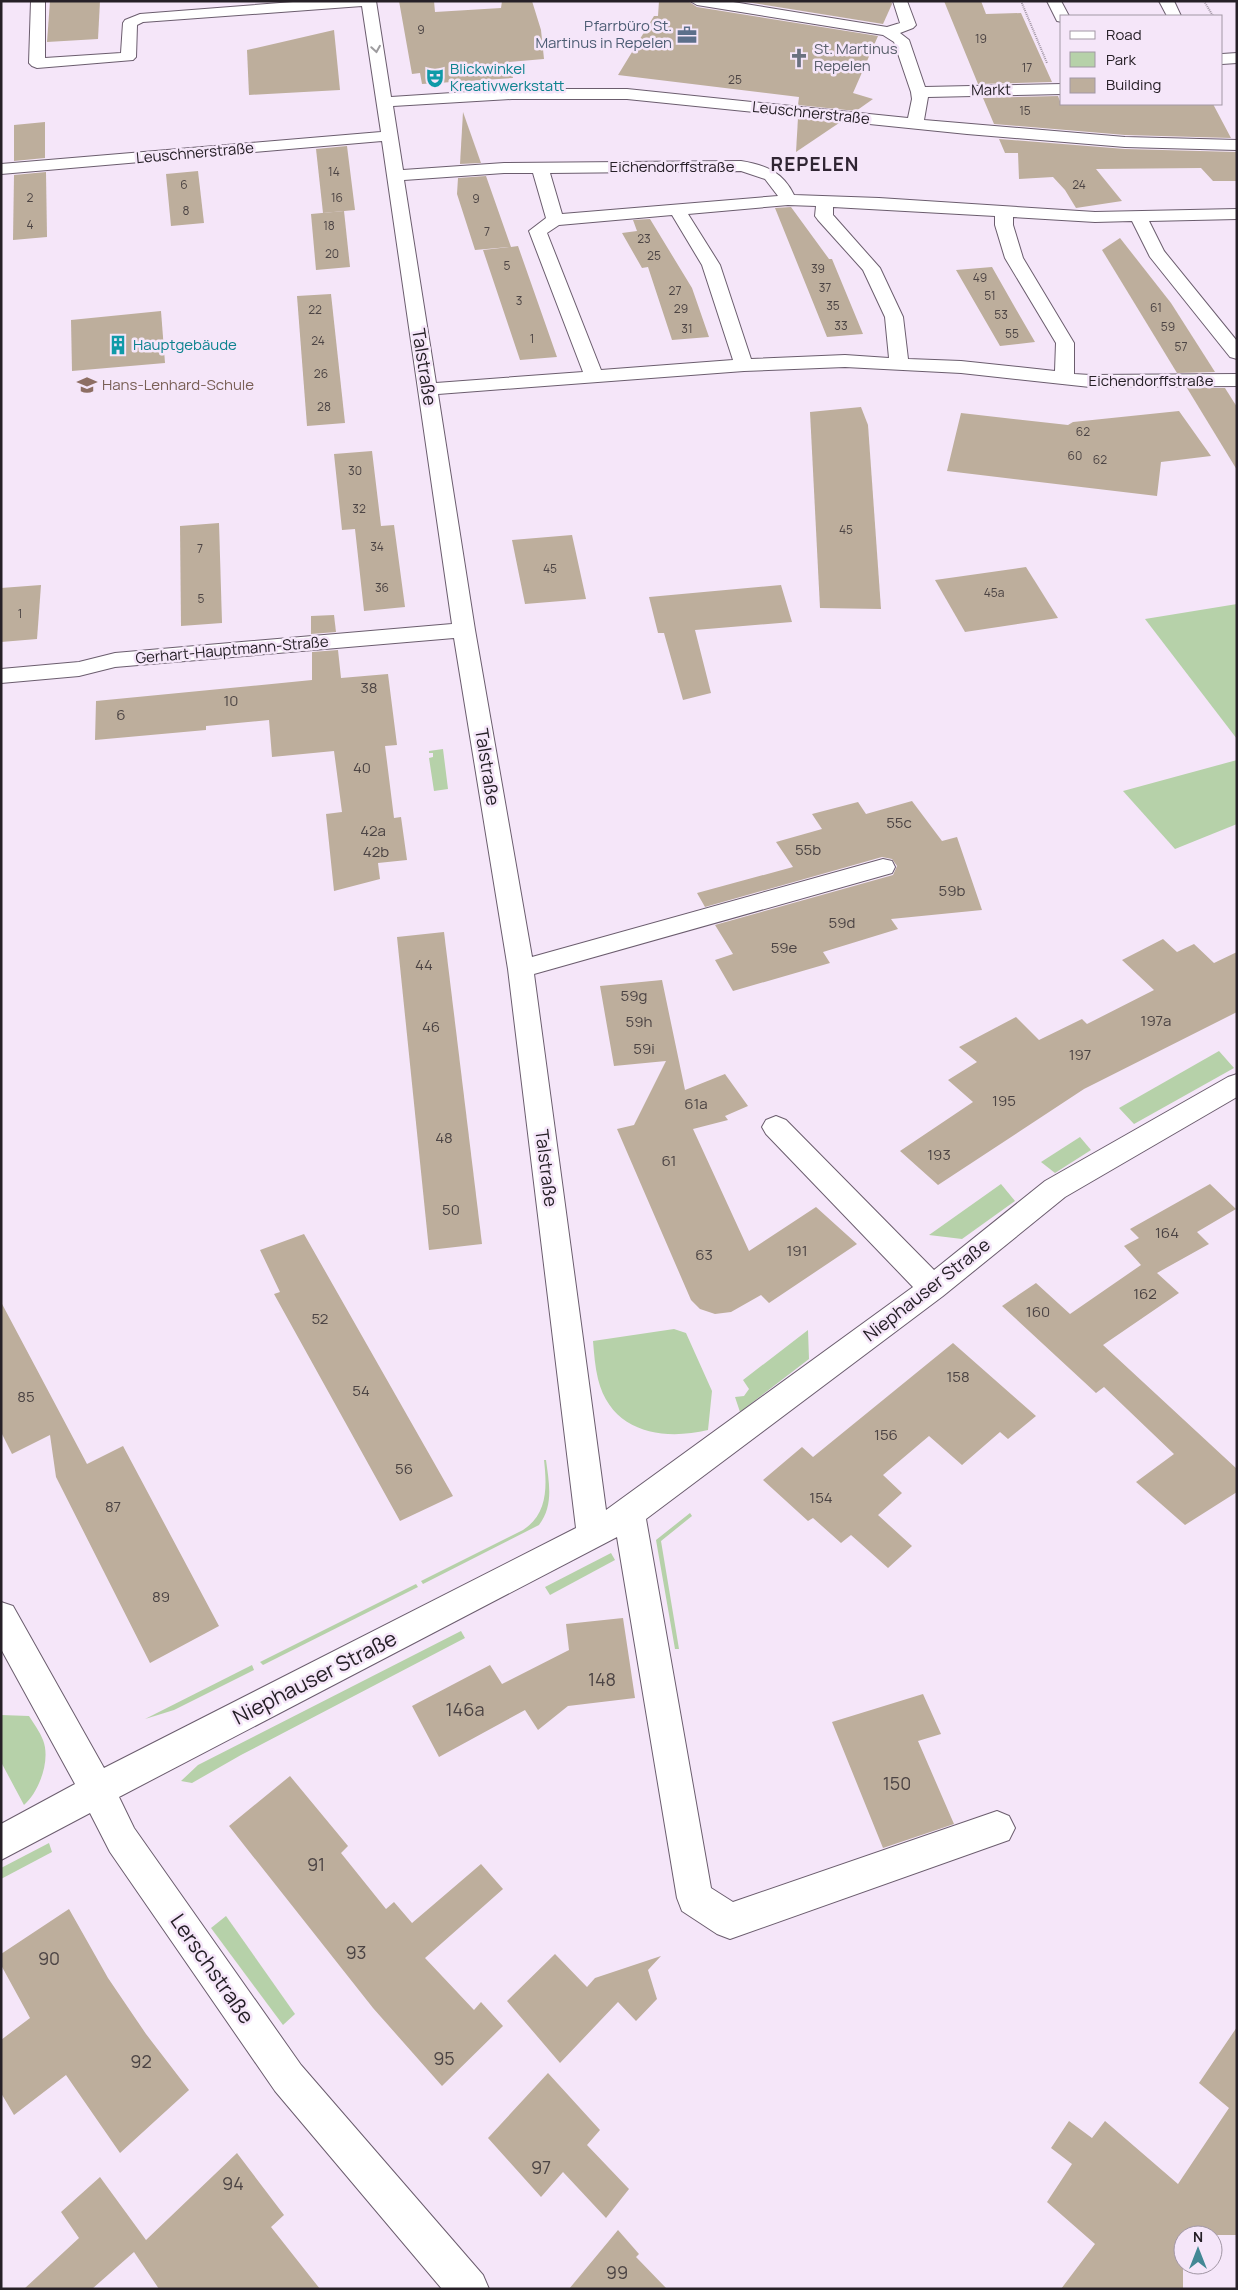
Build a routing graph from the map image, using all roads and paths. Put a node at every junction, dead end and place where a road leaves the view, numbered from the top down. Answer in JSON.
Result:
{"nodes":[{"id":1,"x":38,"y":1,"type":"edge"},
{"id":2,"x":369,"y":1,"type":"edge"},
{"id":3,"x":697,"y":1,"type":"edge"},
{"id":4,"x":900,"y":1,"type":"edge"},
{"id":5,"x":1021,"y":1,"type":"edge"},
{"id":6,"x":1054,"y":1,"type":"edge"},
{"id":7,"x":1166,"y":1,"type":"edge"},
{"id":8,"x":1204,"y":1,"type":"edge"},
{"id":9,"x":1061,"y":15,"type":"edge"},
{"id":10,"x":1173,"y":15,"type":"edge"},
{"id":11,"x":1212,"y":15,"type":"edge"},
{"id":12,"x":888,"y":32,"type":"junction"},
{"id":13,"x":1237,"y":58,"type":"edge"},
{"id":14,"x":1223,"y":59,"type":"edge"},
{"id":15,"x":1060,"y":89,"type":"edge"},
{"id":16,"x":919,"y":92,"type":"junction"},
{"id":17,"x":384,"y":102,"type":"junction"},
{"id":18,"x":915,"y":124,"type":"junction"},
{"id":19,"x":388,"y":136,"type":"junction"},
{"id":20,"x":1237,"y":145,"type":"edge"},
{"id":21,"x":540,"y":168,"type":"junction"},
{"id":22,"x":1,"y":169,"type":"edge"},
{"id":23,"x":395,"y":176,"type":"junction"},
{"id":24,"x":788,"y":200,"type":"junction"},
{"id":25,"x":825,"y":201,"type":"junction"},
{"id":26,"x":678,"y":211,"type":"junction"},
{"id":27,"x":1004,"y":212,"type":"junction"},
{"id":28,"x":1237,"y":214,"type":"edge"},
{"id":29,"x":1138,"y":217,"type":"junction"},
{"id":30,"x":555,"y":220,"type":"junction"},
{"id":31,"x":1237,"y":353,"type":"edge"},
{"id":32,"x":899,"y":363,"type":"junction"},
{"id":33,"x":744,"y":365,"type":"junction"},
{"id":34,"x":594,"y":376,"type":"junction"},
{"id":35,"x":1064,"y":379,"type":"junction"},
{"id":36,"x":1237,"y":380,"type":"edge"},
{"id":37,"x":428,"y":389,"type":"junction"},
{"id":38,"x":464,"y":630,"type":"junction"},
{"id":39,"x":1,"y":676,"type":"edge"},
{"id":40,"x":883,"y":867,"type":"dead end"},
{"id":41,"x":520,"y":969,"type":"junction"},
{"id":42,"x":1237,"y":1084,"type":"edge"},
{"id":43,"x":776,"y":1127,"type":"dead end"},
{"id":44,"x":933,"y":1288,"type":"junction"},
{"id":45,"x":629,"y":1513,"type":"junction"},
{"id":46,"x":593,"y":1535,"type":"junction"},
{"id":47,"x":1,"y":1617,"type":"edge"},
{"id":48,"x":97,"y":1790,"type":"junction"},
{"id":49,"x":997,"y":1828,"type":"dead end"},
{"id":50,"x":1,"y":1843,"type":"edge"},
{"id":51,"x":469,"y":2289,"type":"edge"}],
"edges":[{"from":1,"to":2,"type":"street"},
{"from":2,"to":17,"type":"street","name":"Talstraße","one_way":true},
{"from":3,"to":12,"type":"street"},
{"from":4,"to":12,"type":"street"},
{"from":5,"to":15,"type":"path"},
{"from":6,"to":9,"type":"street"},
{"from":7,"to":10,"type":"street"},
{"from":8,"to":11,"type":"path"},
{"from":12,"to":16,"type":"street"},
{"from":13,"to":14,"type":"street"},
{"from":15,"to":16,"type":"street","name":"Markt"},
{"from":16,"to":18,"type":"street"},
{"from":17,"to":18,"type":"street","name":"Leuschnerstraße"},
{"from":17,"to":19,"type":"street","name":"Talstraße"},
{"from":18,"to":20,"type":"street","name":"Leuschnerstraße"},
{"from":19,"to":22,"type":"street","name":"Leuschnerstraße"},
{"from":19,"to":23,"type":"street","name":"Talstraße"},
{"from":21,"to":23,"type":"street","name":"Eichendorffstraße"},
{"from":21,"to":24,"type":"street","name":"Eichendorffstraße"},
{"from":21,"to":30,"type":"street"},
{"from":23,"to":37,"type":"street","name":"Talstraße"},
{"from":24,"to":25,"type":"street"},
{"from":24,"to":26,"type":"street"},
{"from":25,"to":27,"type":"street"},
{"from":25,"to":32,"type":"street"},
{"from":26,"to":30,"type":"street"},
{"from":26,"to":33,"type":"street"},
{"from":27,"to":29,"type":"street"},
{"from":27,"to":35,"type":"street","name":"Eichendorffstraße"},
{"from":28,"to":29,"type":"street"},
{"from":29,"to":31,"type":"street"},
{"from":30,"to":34,"type":"street"},
{"from":32,"to":33,"type":"street","name":"Eichendorffstraße"},
{"from":32,"to":35,"type":"street","name":"Eichendorffstraße"},
{"from":33,"to":34,"type":"street","name":"Eichendorffstraße"},
{"from":34,"to":37,"type":"street","name":"Eichendorffstraße"},
{"from":35,"to":36,"type":"street","name":"Eichendorffstraße"},
{"from":37,"to":38,"type":"street","name":"Talstraße"},
{"from":38,"to":39,"type":"street","name":"Gerhart-Hauptmann-Straße"},
{"from":38,"to":41,"type":"street","name":"Talstraße"},
{"from":40,"to":41,"type":"street"},
{"from":41,"to":46,"type":"street","name":"Talstraße"},
{"from":42,"to":44,"type":"street","name":"Niephauser Straße"},
{"from":43,"to":44,"type":"street"},
{"from":44,"to":45,"type":"street","name":"Niephauser Straße"},
{"from":45,"to":46,"type":"street","name":"Niephauser Straße"},
{"from":45,"to":49,"type":"street"},
{"from":46,"to":48,"type":"street","name":"Niephauser Straße"},
{"from":47,"to":48,"type":"street","name":"Lerschstraße"},
{"from":48,"to":50,"type":"street","name":"Niephauser Straße"},
{"from":48,"to":51,"type":"street","name":"Lerschstraße"}]}
